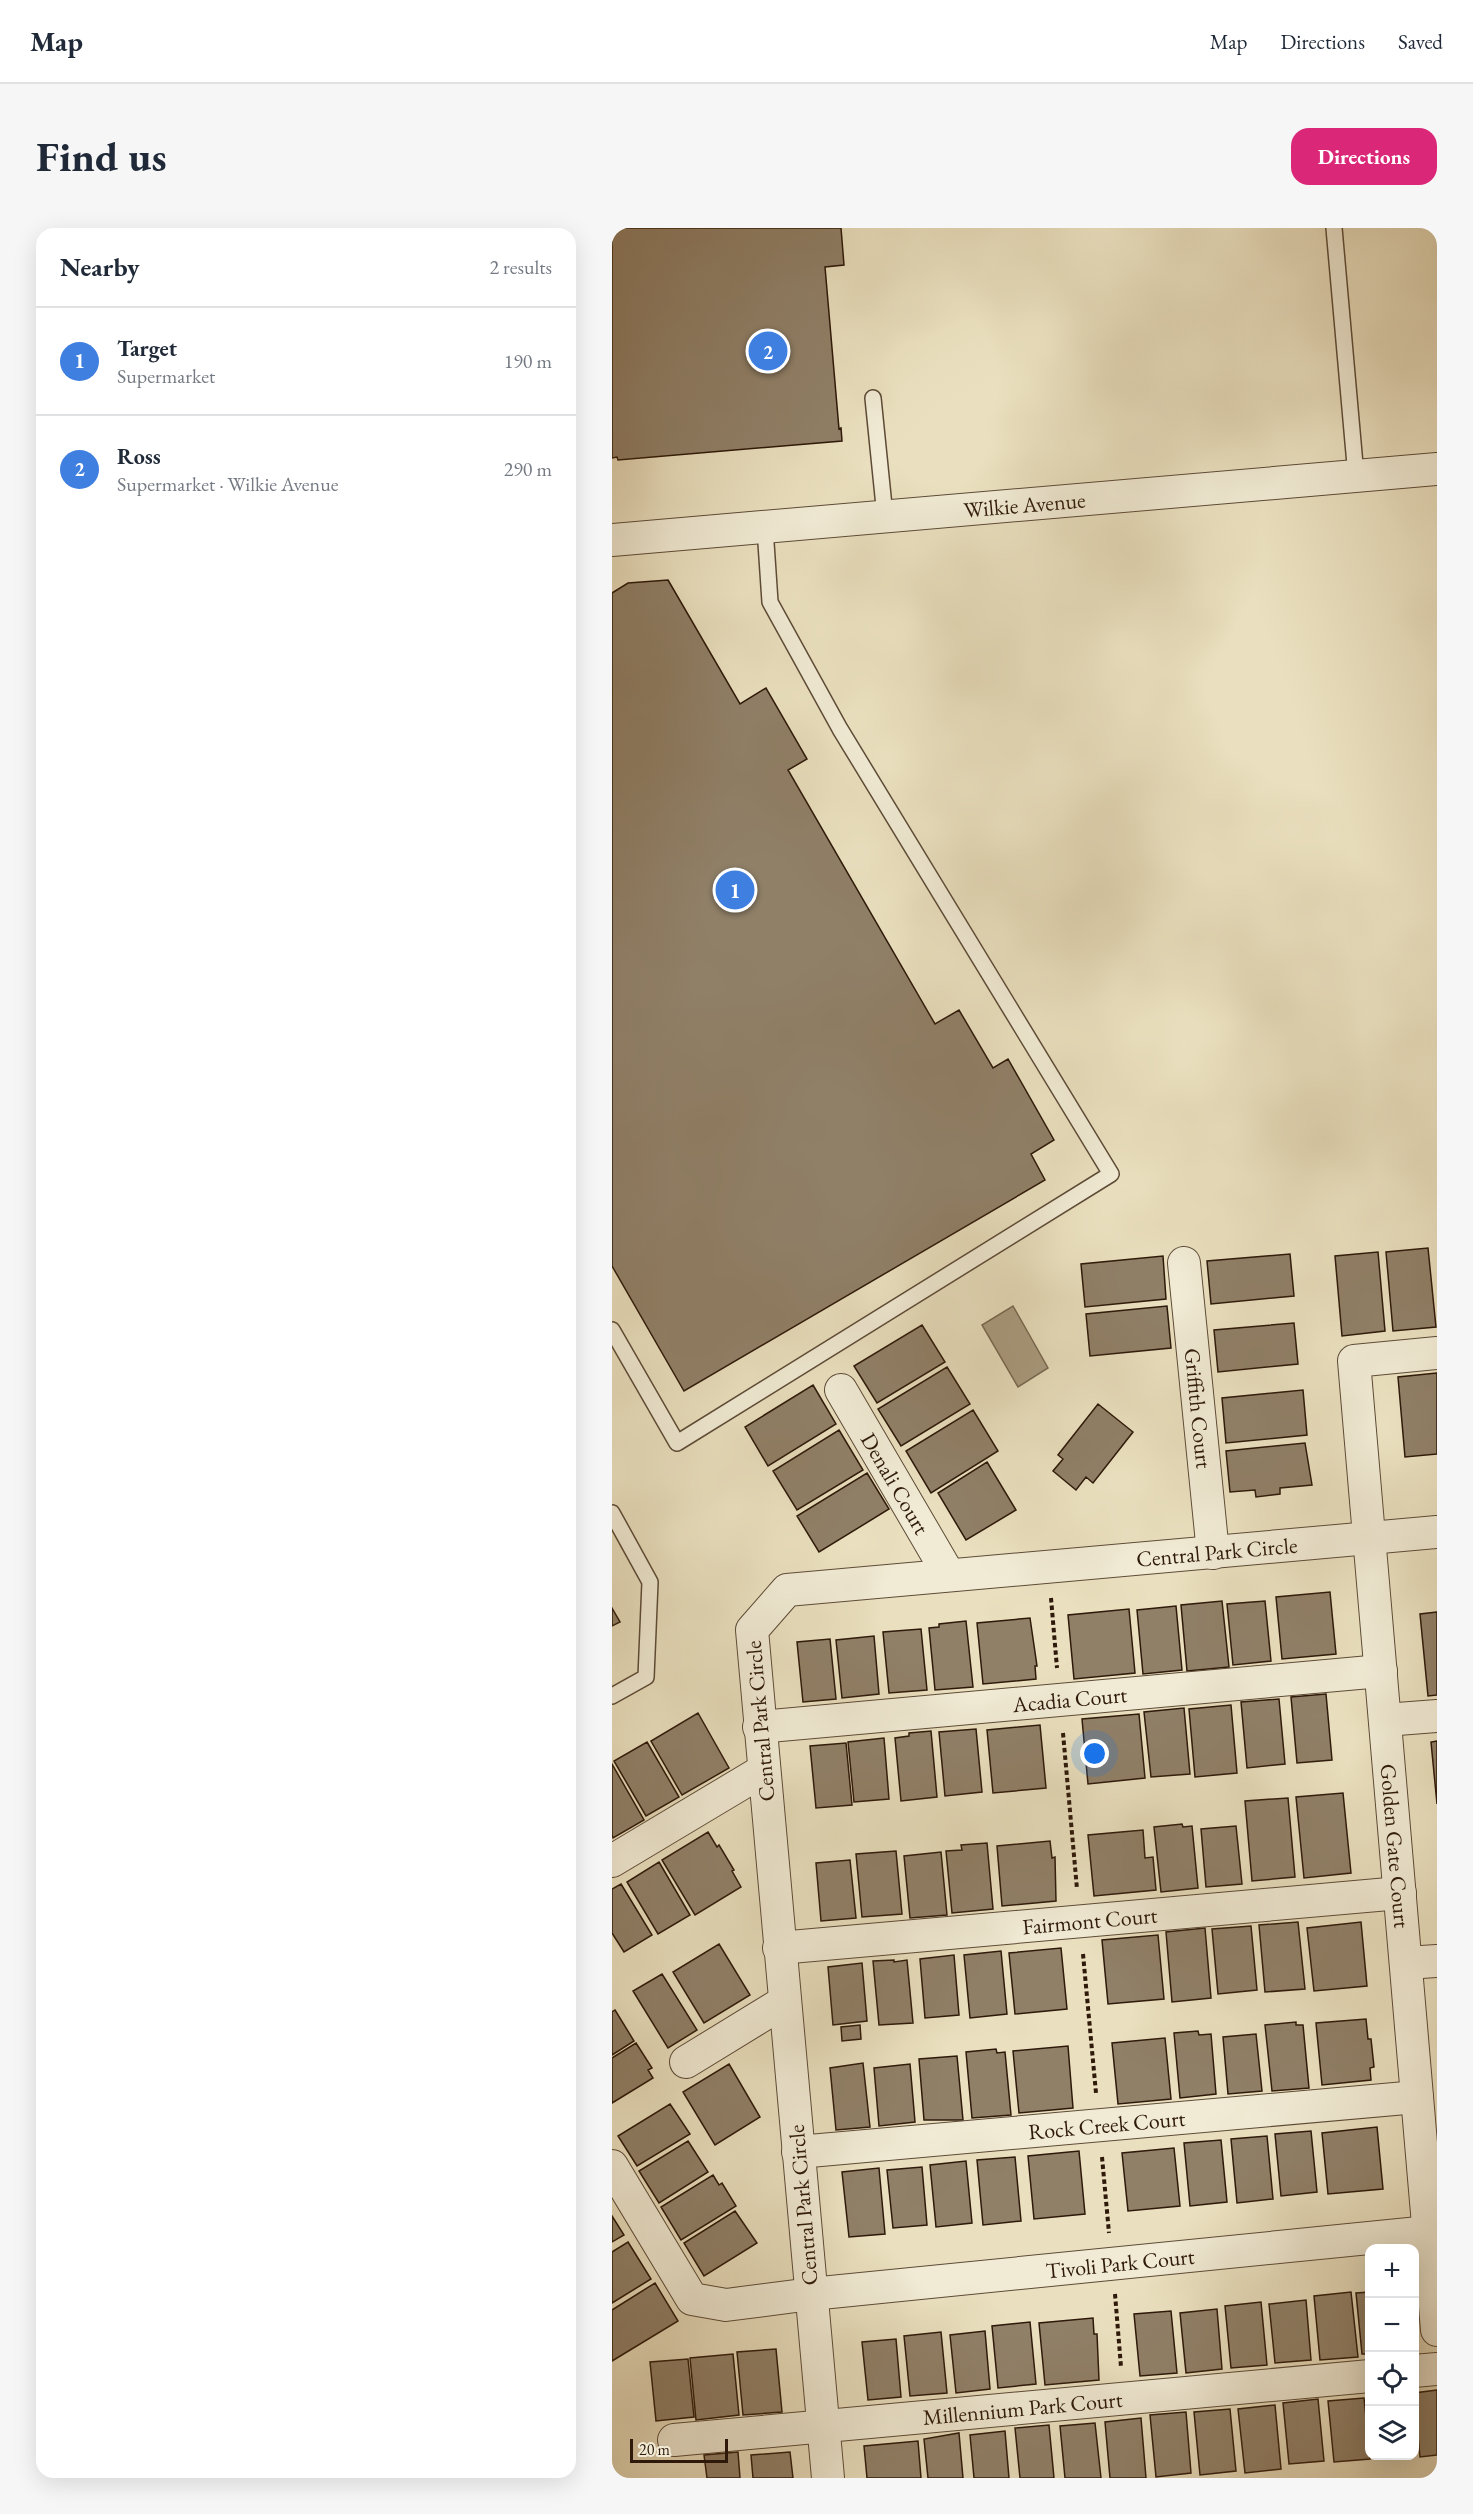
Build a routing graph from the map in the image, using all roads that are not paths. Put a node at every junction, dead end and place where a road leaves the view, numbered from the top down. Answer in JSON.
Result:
{"nodes":[{"id":1,"x":1334,"y":228,"type":"edge"},
{"id":2,"x":873,"y":398,"type":"dead end"},
{"id":3,"x":1437,"y":469,"type":"edge"},
{"id":4,"x":1356,"y":477,"type":"junction"},
{"id":5,"x":885,"y":516,"type":"junction"},
{"id":6,"x":765,"y":528,"type":"junction"},
{"id":7,"x":612,"y":540,"type":"edge"},
{"id":8,"x":1184,"y":1263,"type":"dead end"},
{"id":9,"x":612,"y":1330,"type":"edge"},
{"id":10,"x":1437,"y":1353,"type":"edge"},
{"id":11,"x":841,"y":1390,"type":"dead end"},
{"id":12,"x":612,"y":1513,"type":"edge"},
{"id":13,"x":1437,"y":1532,"type":"edge"},
{"id":14,"x":1370,"y":1538,"type":"junction"},
{"id":15,"x":1213,"y":1553,"type":"junction"},
{"id":16,"x":949,"y":1575,"type":"junction"},
{"id":17,"x":1381,"y":1671,"type":"junction"},
{"id":18,"x":612,"y":1696,"type":"edge"},
{"id":19,"x":1437,"y":1716,"type":"edge"},
{"id":20,"x":1385,"y":1720,"type":"junction"},
{"id":21,"x":759,"y":1727,"type":"junction"},
{"id":22,"x":764,"y":1770,"type":"junction"},
{"id":23,"x":612,"y":1861,"type":"edge"},
{"id":24,"x":1400,"y":1893,"type":"junction"},
{"id":25,"x":779,"y":1948,"type":"junction"},
{"id":26,"x":1437,"y":1960,"type":"edge"},
{"id":27,"x":1406,"y":1963,"type":"junction"},
{"id":28,"x":784,"y":2002,"type":"junction"},
{"id":29,"x":686,"y":2062,"type":"dead end"},
{"id":30,"x":1417,"y":2097,"type":"junction"},
{"id":31,"x":798,"y":2152,"type":"junction"},
{"id":32,"x":612,"y":2166,"type":"edge"},
{"id":33,"x":1431,"y":2179,"type":"edge"},
{"id":34,"x":1429,"y":2232,"type":"junction"},
{"id":35,"x":811,"y":2294,"type":"junction"},
{"id":36,"x":1437,"y":2330,"type":"edge"},
{"id":37,"x":1437,"y":2369,"type":"edge"},
{"id":38,"x":1419,"y":2371,"type":"edge"},
{"id":39,"x":1365,"y":2376,"type":"edge"},
{"id":40,"x":823,"y":2427,"type":"junction"},
{"id":41,"x":674,"y":2440,"type":"dead end"},
{"id":42,"x":828,"y":2478,"type":"edge"}],
"edges":[{"from":1,"to":4,"type":"lane"},
{"from":2,"to":5,"type":"lane"},
{"from":3,"to":4,"type":"street","name":"Wilkie Avenue"},
{"from":4,"to":5,"type":"street","name":"Wilkie Avenue"},
{"from":5,"to":6,"type":"street","name":"Wilkie Avenue"},
{"from":6,"to":7,"type":"street","name":"Wilkie Avenue"},
{"from":6,"to":9,"type":"lane"},
{"from":8,"to":15,"type":"street","name":"Griffith Court"},
{"from":10,"to":14,"type":"street","name":"Golden Gate Court"},
{"from":11,"to":16,"type":"street","name":"Denali Court"},
{"from":12,"to":18,"type":"lane"},
{"from":13,"to":14,"type":"street","name":"Central Park Circle"},
{"from":14,"to":15,"type":"street","name":"Central Park Circle"},
{"from":14,"to":17,"type":"street","name":"Golden Gate Court"},
{"from":15,"to":16,"type":"street","name":"Central Park Circle"},
{"from":16,"to":21,"type":"street","name":"Central Park Circle"},
{"from":17,"to":20,"type":"street","name":"Golden Gate Court"},
{"from":17,"to":21,"type":"street","name":"Acadia Court"},
{"from":19,"to":20,"type":"street"},
{"from":20,"to":24,"type":"street","name":"Golden Gate Court"},
{"from":21,"to":22,"type":"street","name":"Central Park Circle"},
{"from":22,"to":23,"type":"street"},
{"from":22,"to":25,"type":"street","name":"Central Park Circle"},
{"from":24,"to":25,"type":"street","name":"Fairmont Court"},
{"from":24,"to":27,"type":"street","name":"Golden Gate Court"},
{"from":25,"to":28,"type":"street","name":"Central Park Circle"},
{"from":26,"to":27,"type":"street"},
{"from":27,"to":30,"type":"street","name":"Golden Gate Court"},
{"from":28,"to":29,"type":"street"},
{"from":28,"to":31,"type":"street","name":"Central Park Circle"},
{"from":30,"to":31,"type":"street","name":"Rock Creek Court"},
{"from":30,"to":33,"type":"street","name":"Golden Gate Court"},
{"from":31,"to":35,"type":"street","name":"Central Park Circle"},
{"from":32,"to":35,"type":"street","name":"Tivoli Park Court"},
{"from":33,"to":34,"type":"street","name":"Golden Gate Court"},
{"from":34,"to":35,"type":"street","name":"Tivoli Park Court"},
{"from":34,"to":36,"type":"street","name":"Golden Gate Court"},
{"from":35,"to":40,"type":"street","name":"Central Park Circle"},
{"from":37,"to":38,"type":"street"},
{"from":39,"to":40,"type":"street","name":"Millennium Park Court"},
{"from":40,"to":41,"type":"street","name":"Millennium Park Court"},
{"from":40,"to":42,"type":"street","name":"Central Park Circle"}]}
